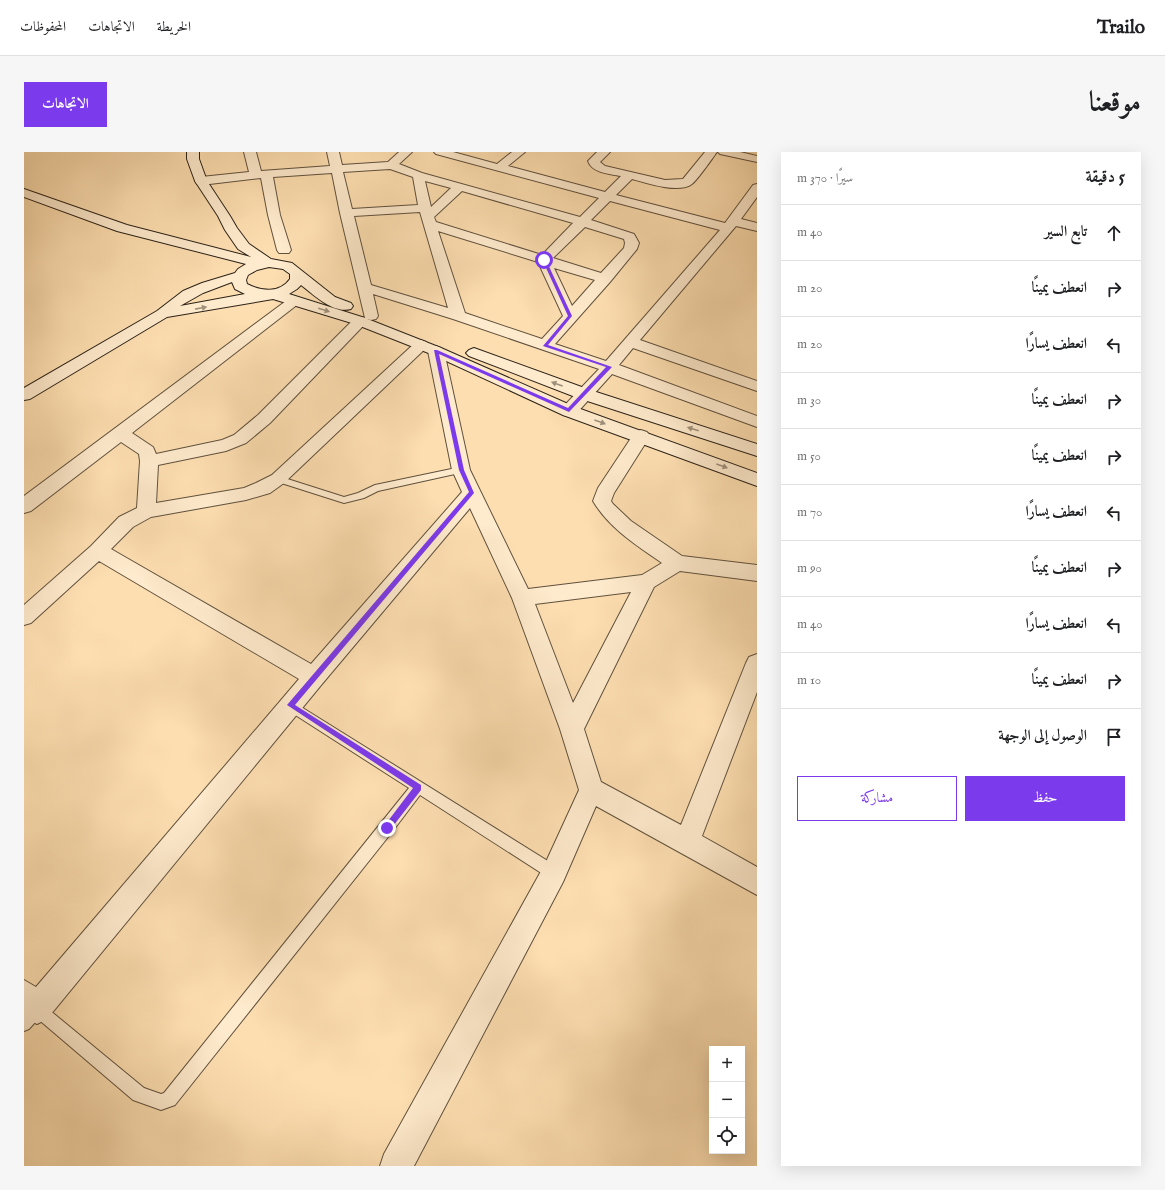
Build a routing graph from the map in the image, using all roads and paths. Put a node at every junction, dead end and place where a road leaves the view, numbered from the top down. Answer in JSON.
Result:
{"nodes":[{"id":1,"x":193,"y":152,"type":"edge"},
{"id":2,"x":250,"y":152,"type":"edge"},
{"id":3,"x":333,"y":152,"type":"edge"},
{"id":4,"x":406,"y":152,"type":"edge"},
{"id":5,"x":440,"y":152,"type":"edge"},
{"id":6,"x":519,"y":152,"type":"edge"},
{"id":7,"x":589,"y":152,"type":"edge"},
{"id":8,"x":711,"y":152,"type":"edge"},
{"id":9,"x":724,"y":152,"type":"edge"},
{"id":10,"x":602,"y":153,"type":"edge"},
{"id":11,"x":757,"y":160,"type":"edge"},
{"id":12,"x":391,"y":166,"type":"junction"},
{"id":13,"x":336,"y":168,"type":"junction"},
{"id":14,"x":499,"y":168,"type":"junction"},
{"id":15,"x":261,"y":174,"type":"junction"},
{"id":16,"x":418,"y":175,"type":"junction"},
{"id":17,"x":629,"y":175,"type":"junction"},
{"id":18,"x":201,"y":181,"type":"junction"},
{"id":19,"x":460,"y":187,"type":"junction"},
{"id":20,"x":757,"y":188,"type":"edge"},
{"id":21,"x":24,"y":192,"type":"edge"},
{"id":22,"x":606,"y":197,"type":"junction"},
{"id":23,"x":346,"y":213,"type":"junction"},
{"id":24,"x":428,"y":216,"type":"junction"},
{"id":25,"x":582,"y":221,"type":"junction"},
{"id":26,"x":731,"y":224,"type":"junction"},
{"id":27,"x":757,"y":227,"type":"edge"},
{"id":28,"x":180,"y":244,"type":"junction"},
{"id":29,"x":284,"y":250,"type":"dead end"},
{"id":30,"x":544,"y":260,"type":"junction"},
{"id":31,"x":265,"y":264,"type":"junction"},
{"id":32,"x":240,"y":275,"type":"junction"},
{"id":33,"x":298,"y":276,"type":"junction"},
{"id":34,"x":605,"y":279,"type":"junction"},
{"id":35,"x":364,"y":287,"type":"junction"},
{"id":36,"x":268,"y":295,"type":"junction"},
{"id":37,"x":295,"y":301,"type":"junction"},
{"id":38,"x":162,"y":314,"type":"junction"},
{"id":39,"x":458,"y":316,"type":"junction"},
{"id":40,"x":570,"y":316,"type":"junction"},
{"id":41,"x":365,"y":318,"type":"junction"},
{"id":42,"x":630,"y":342,"type":"junction"},
{"id":43,"x":545,"y":346,"type":"junction"},
{"id":44,"x":428,"y":348,"type":"junction"},
{"id":45,"x":609,"y":367,"type":"junction"},
{"id":46,"x":757,"y":386,"type":"edge"},
{"id":47,"x":584,"y":394,"type":"junction"},
{"id":48,"x":24,"y":395,"type":"edge"},
{"id":49,"x":569,"y":411,"type":"junction"},
{"id":50,"x":757,"y":422,"type":"edge"},
{"id":51,"x":120,"y":433,"type":"junction"},
{"id":52,"x":641,"y":436,"type":"junction"},
{"id":53,"x":757,"y":450,"type":"edge"},
{"id":54,"x":149,"y":460,"type":"junction"},
{"id":55,"x":461,"y":470,"type":"junction"},
{"id":56,"x":278,"y":479,"type":"junction"},
{"id":57,"x":757,"y":480,"type":"edge"},
{"id":58,"x":472,"y":493,"type":"junction"},
{"id":59,"x":24,"y":506,"type":"edge"},
{"id":60,"x":146,"y":512,"type":"junction"},
{"id":61,"x":98,"y":551,"type":"junction"},
{"id":62,"x":677,"y":563,"type":"junction"},
{"id":63,"x":757,"y":573,"type":"edge"},
{"id":64,"x":646,"y":582,"type":"junction"},
{"id":65,"x":522,"y":598,"type":"junction"},
{"id":66,"x":24,"y":617,"type":"edge"},
{"id":67,"x":757,"y":663,"type":"edge"},
{"id":68,"x":314,"y":677,"type":"junction"},
{"id":69,"x":290,"y":705,"type":"junction"},
{"id":70,"x":572,"y":729,"type":"junction"},
{"id":71,"x":418,"y":787,"type":"junction"},
{"id":72,"x":591,"y":790,"type":"junction"},
{"id":73,"x":687,"y":842,"type":"junction"},
{"id":74,"x":554,"y":873,"type":"junction"},
{"id":75,"x":757,"y":882,"type":"edge"},
{"id":76,"x":28,"y":1009,"type":"edge"},
{"id":77,"x":396,"y":1166,"type":"edge"}],
"edges":[{"from":1,"to":18,"type":"street"},
{"from":2,"to":15,"type":"street"},
{"from":3,"to":13,"type":"street"},
{"from":4,"to":12,"type":"street"},
{"from":5,"to":14,"type":"street"},
{"from":6,"to":14,"type":"street"},
{"from":7,"to":10,"type":"street"},
{"from":8,"to":17,"type":"street"},
{"from":9,"to":11,"type":"street"},
{"from":10,"to":17,"type":"street"},
{"from":12,"to":13,"type":"street"},
{"from":12,"to":16,"type":"street"},
{"from":13,"to":15,"type":"street"},
{"from":13,"to":23,"type":"street"},
{"from":14,"to":22,"type":"street"},
{"from":15,"to":18,"type":"street"},
{"from":15,"to":29,"type":"street"},
{"from":16,"to":19,"type":"street"},
{"from":16,"to":24,"type":"street"},
{"from":17,"to":22,"type":"street"},
{"from":18,"to":31,"type":"street"},
{"from":19,"to":24,"type":"street"},
{"from":19,"to":25,"type":"street"},
{"from":20,"to":26,"type":"street"},
{"from":21,"to":28,"type":"street"},
{"from":22,"to":25,"type":"street"},
{"from":22,"to":26,"type":"street"},
{"from":23,"to":24,"type":"street"},
{"from":23,"to":35,"type":"street"},
{"from":24,"to":30,"type":"street"},
{"from":24,"to":39,"type":"street"},
{"from":25,"to":30,"type":"street"},
{"from":25,"to":34,"type":"street"},
{"from":26,"to":27,"type":"street"},
{"from":26,"to":42,"type":"street"},
{"from":28,"to":31,"type":"street"},
{"from":28,"to":32,"type":"street"},
{"from":30,"to":34,"type":"street"},
{"from":30,"to":40,"type":"street"},
{"from":31,"to":32,"type":"street"},
{"from":31,"to":33,"type":"street"},
{"from":32,"to":36,"type":"street"},
{"from":32,"to":38,"type":"street"},
{"from":33,"to":36,"type":"street"},
{"from":33,"to":41,"type":"street"},
{"from":34,"to":40,"type":"street"},
{"from":35,"to":39,"type":"street"},
{"from":35,"to":41,"type":"street"},
{"from":36,"to":37,"type":"street"},
{"from":38,"to":36,"type":"street","one_way":true},
{"from":37,"to":41,"type":"street","one_way":true},
{"from":37,"to":51,"type":"street"},
{"from":38,"to":48,"type":"street"},
{"from":39,"to":43,"type":"street"},
{"from":40,"to":43,"type":"street"},
{"from":41,"to":44,"type":"street"},
{"from":47,"to":41,"type":"street","one_way":true},
{"from":41,"to":54,"type":"street"},
{"from":42,"to":45,"type":"street"},
{"from":42,"to":46,"type":"street"},
{"from":43,"to":45,"type":"street"},
{"from":44,"to":49,"type":"street"},
{"from":44,"to":55,"type":"street"},
{"from":44,"to":56,"type":"street"},
{"from":45,"to":47,"type":"street"},
{"from":45,"to":50,"type":"street"},
{"from":47,"to":49,"type":"street"},
{"from":53,"to":47,"type":"street","one_way":true},
{"from":49,"to":52,"type":"street","one_way":true},
{"from":51,"to":54,"type":"street"},
{"from":51,"to":59,"type":"street"},
{"from":52,"to":57,"type":"street","one_way":true},
{"from":52,"to":62,"type":"street"},
{"from":54,"to":60,"type":"street"},
{"from":55,"to":56,"type":"lane"},
{"from":55,"to":58,"type":"street"},
{"from":56,"to":60,"type":"street"},
{"from":58,"to":65,"type":"street"},
{"from":58,"to":68,"type":"street"},
{"from":60,"to":61,"type":"street"},
{"from":61,"to":66,"type":"street"},
{"from":61,"to":68,"type":"street"},
{"from":62,"to":63,"type":"street"},
{"from":62,"to":64,"type":"street"},
{"from":64,"to":65,"type":"street"},
{"from":64,"to":70,"type":"street"},
{"from":65,"to":70,"type":"street"},
{"from":67,"to":73,"type":"street"},
{"from":68,"to":69,"type":"street"},
{"from":69,"to":71,"type":"lane"},
{"from":69,"to":76,"type":"street"},
{"from":70,"to":72,"type":"street"},
{"from":71,"to":74,"type":"lane"},
{"from":71,"to":76,"type":"lane"},
{"from":72,"to":73,"type":"street"},
{"from":72,"to":74,"type":"street"},
{"from":73,"to":75,"type":"street"},
{"from":74,"to":77,"type":"street"}]}
